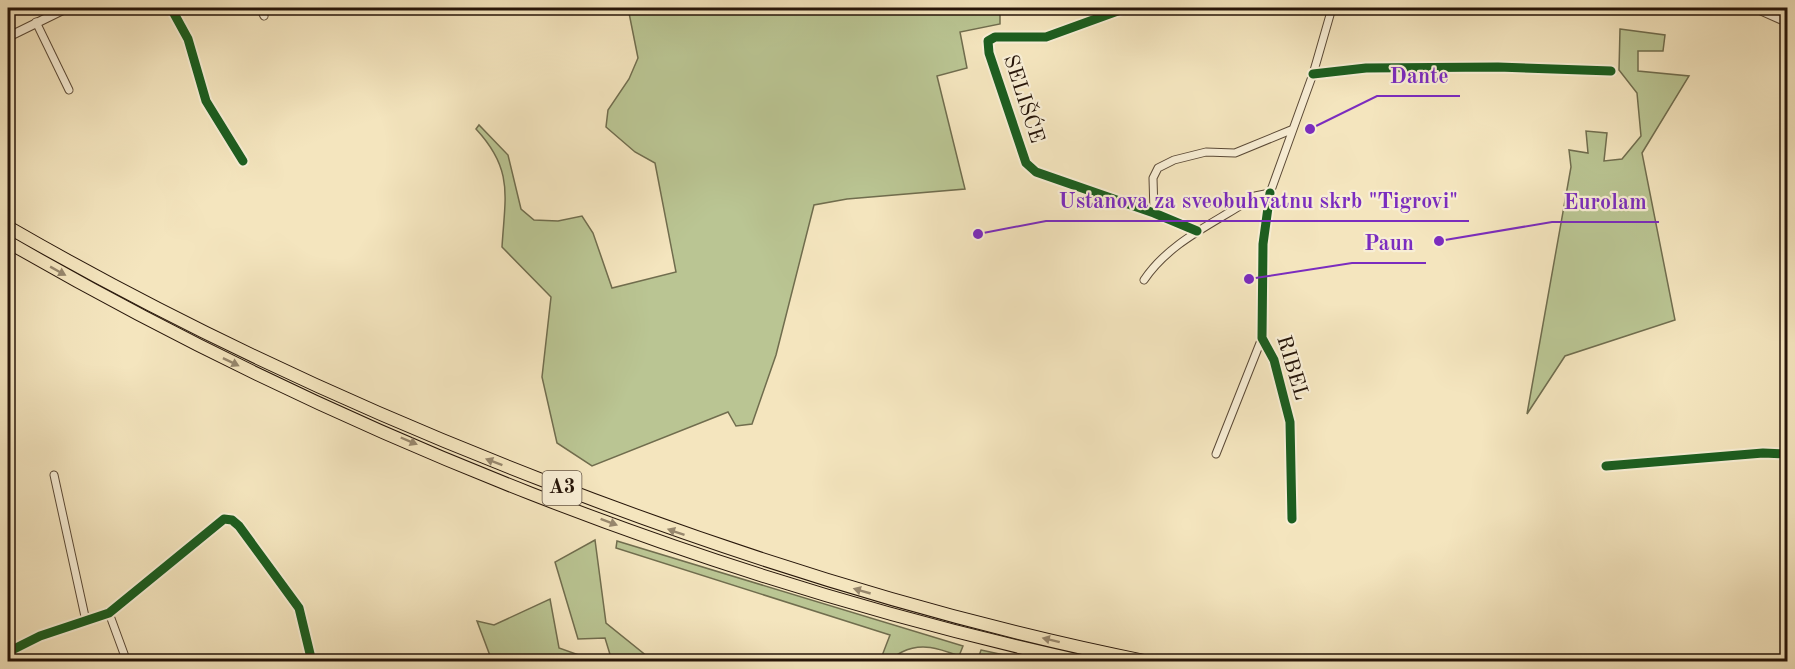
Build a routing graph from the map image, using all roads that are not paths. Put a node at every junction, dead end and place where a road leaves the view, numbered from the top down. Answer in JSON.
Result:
{"nodes":[{"id":1,"x":67,"y":8,"type":"edge"},
{"id":2,"x":171,"y":8,"type":"edge"},
{"id":3,"x":260,"y":8,"type":"edge"},
{"id":4,"x":1126,"y":8,"type":"edge"},
{"id":5,"x":1332,"y":8,"type":"edge"},
{"id":6,"x":1754,"y":8,"type":"edge"},
{"id":7,"x":264,"y":16,"type":"dead end"},
{"id":8,"x":36,"y":22,"type":"junction"},
{"id":9,"x":1788,"y":23,"type":"edge"},
{"id":10,"x":8,"y":37,"type":"edge"},
{"id":11,"x":1611,"y":71,"type":"dead end"},
{"id":12,"x":1313,"y":74,"type":"junction"},
{"id":13,"x":69,"y":90,"type":"dead end"},
{"id":14,"x":1291,"y":130,"type":"junction"},
{"id":15,"x":243,"y":161,"type":"dead end"},
{"id":16,"x":1270,"y":193,"type":"junction"},
{"id":17,"x":1154,"y":213,"type":"junction"},
{"id":18,"x":8,"y":227,"type":"edge"},
{"id":19,"x":1197,"y":231,"type":"junction"},
{"id":20,"x":8,"y":242,"type":"edge"},
{"id":21,"x":1144,"y":280,"type":"dead end"},
{"id":22,"x":1262,"y":338,"type":"junction"},
{"id":23,"x":1216,"y":454,"type":"dead end"},
{"id":24,"x":1788,"y":454,"type":"edge"},
{"id":25,"x":1606,"y":466,"type":"dead end"},
{"id":26,"x":54,"y":475,"type":"dead end"},
{"id":27,"x":1292,"y":519,"type":"dead end"},
{"id":28,"x":109,"y":613,"type":"junction"},
{"id":29,"x":86,"y":621,"type":"junction"},
{"id":30,"x":8,"y":649,"type":"edge"},
{"id":31,"x":127,"y":662,"type":"edge"},
{"id":32,"x":312,"y":662,"type":"edge"},
{"id":33,"x":1085,"y":662,"type":"edge"},
{"id":34,"x":1149,"y":662,"type":"edge"}],
"edges":[{"from":1,"to":8,"type":"street"},
{"from":2,"to":15,"type":"street"},
{"from":3,"to":7,"type":"street"},
{"from":4,"to":17,"type":"street","name":"SELIŠĆE"},
{"from":5,"to":12,"type":"street","name":"RIBEL"},
{"from":6,"to":9,"type":"street"},
{"from":8,"to":10,"type":"street"},
{"from":8,"to":13,"type":"street"},
{"from":11,"to":12,"type":"street"},
{"from":12,"to":14,"type":"street","name":"RIBEL"},
{"from":14,"to":16,"type":"street","name":"RIBEL"},
{"from":14,"to":17,"type":"street"},
{"from":16,"to":19,"type":"street"},
{"from":16,"to":22,"type":"street","name":"RIBEL"},
{"from":17,"to":19,"type":"street"},
{"from":34,"to":18,"type":"highway","number":"A3","one_way":true},
{"from":19,"to":21,"type":"street"},
{"from":20,"to":33,"type":"highway","number":"A3","one_way":true},
{"from":22,"to":23,"type":"street","name":"RIBEL"},
{"from":22,"to":27,"type":"street","name":"RIBEL"},
{"from":24,"to":25,"type":"street"},
{"from":26,"to":29,"type":"street"},
{"from":28,"to":29,"type":"street"},
{"from":28,"to":31,"type":"street"},
{"from":28,"to":32,"type":"street"},
{"from":29,"to":30,"type":"street"}]}
